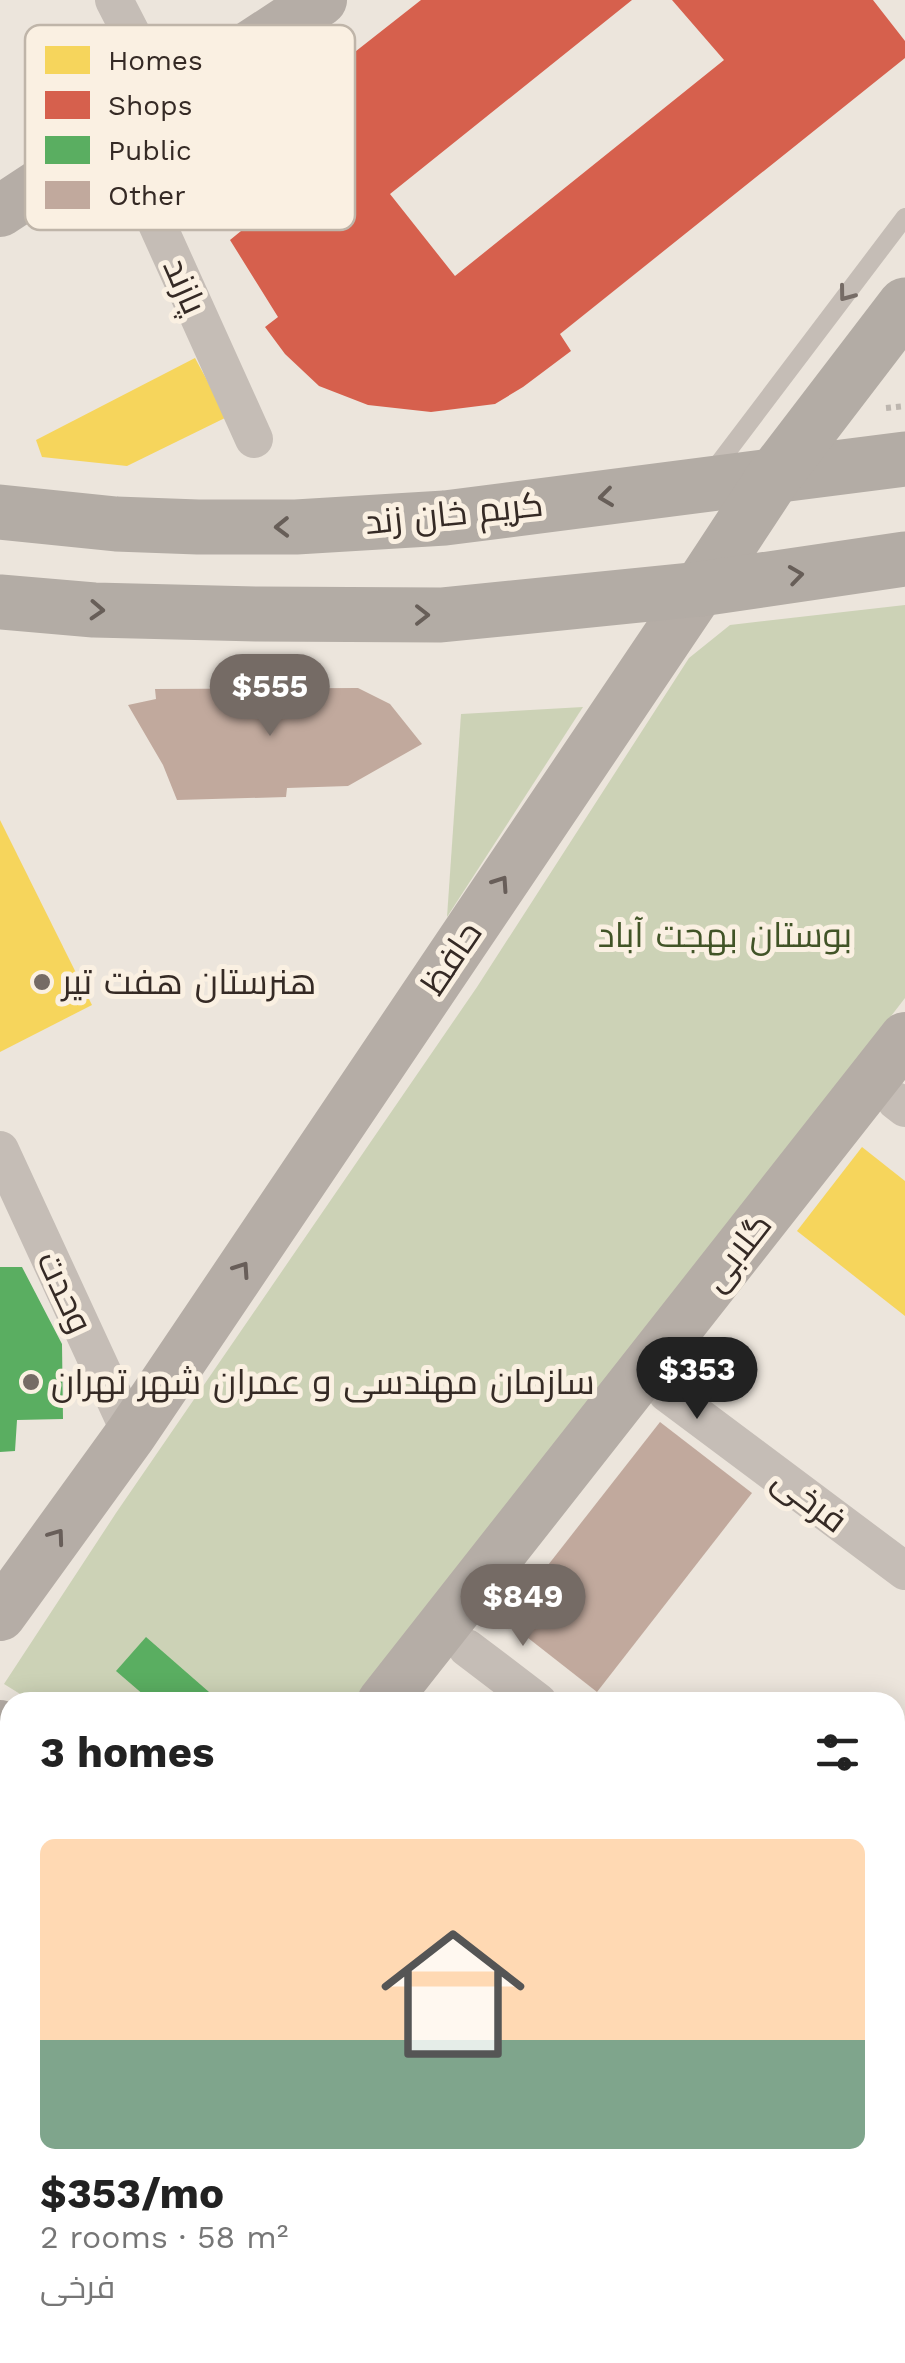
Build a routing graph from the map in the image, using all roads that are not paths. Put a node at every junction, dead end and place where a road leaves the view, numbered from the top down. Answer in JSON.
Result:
{"nodes":[{"id":1,"x":114,"y":0,"type":"edge"},
{"id":2,"x":320,"y":0,"type":"edge"},
{"id":3,"x":127,"y":25,"type":"edge"},
{"id":4,"x":282,"y":25,"type":"edge"},
{"id":5,"x":25,"y":195,"type":"edge"},
{"id":6,"x":0,"y":212,"type":"edge"},
{"id":7,"x":905,"y":217,"type":"edge"},
{"id":8,"x":160,"y":230,"type":"edge"},
{"id":9,"x":905,"y":304,"type":"edge"},
{"id":10,"x":254,"y":440,"type":"dead end"},
{"id":11,"x":905,"y":458,"type":"edge"},
{"id":12,"x":775,"y":475,"type":"junction"},
{"id":13,"x":702,"y":484,"type":"junction"},
{"id":14,"x":0,"y":512,"type":"edge"},
{"id":15,"x":905,"y":560,"type":"edge"},
{"id":16,"x":700,"y":589,"type":"junction"},
{"id":17,"x":0,"y":602,"type":"edge"},
{"id":18,"x":905,"y":1038,"type":"edge"},
{"id":19,"x":894,"y":1095,"type":"edge"},
{"id":20,"x":0,"y":1150,"type":"edge"},
{"id":21,"x":654,"y":1383,"type":"junction"},
{"id":22,"x":131,"y":1434,"type":"junction"},
{"id":23,"x":905,"y":1571,"type":"edge"},
{"id":24,"x":0,"y":1615,"type":"edge"},
{"id":25,"x":454,"y":1638,"type":"junction"},
{"id":26,"x":394,"y":1692,"type":"edge"},
{"id":27,"x":428,"y":1692,"type":"edge"},
{"id":28,"x":525,"y":1692,"type":"edge"}],
"edges":[{"from":1,"to":3,"type":"street"},
{"from":2,"to":4,"type":"street"},
{"from":5,"to":6,"type":"street"},
{"from":7,"to":13,"type":"lane","one_way":true},
{"from":8,"to":10,"type":"street","name":"پازند"},
{"from":9,"to":12,"type":"main road","name":"حافظ"},
{"from":11,"to":12,"type":"main road","name":"کریم خان زند"},
{"from":12,"to":13,"type":"main road","name":"کریم خان زند"},
{"from":12,"to":16,"type":"main road","name":"حافظ"},
{"from":13,"to":14,"type":"main road","name":"کریم خان زند","one_way":true},
{"from":16,"to":15,"type":"main road","one_way":true},
{"from":17,"to":16,"type":"main road","one_way":true},
{"from":22,"to":16,"type":"street","name":"حافظ","one_way":true},
{"from":18,"to":19,"type":"street","name":"گلابی"},
{"from":19,"to":21,"type":"street","name":"گلابی"},
{"from":20,"to":22,"type":"street","name":"وحدت"},
{"from":21,"to":23,"type":"street","name":"فرخی"},
{"from":21,"to":25,"type":"street","name":"گلابی"},
{"from":24,"to":22,"type":"street","name":"حافظ","one_way":true},
{"from":25,"to":26,"type":"street","name":"گلابی"},
{"from":25,"to":27,"type":"street","name":"گلابی"},
{"from":25,"to":28,"type":"street"}]}
